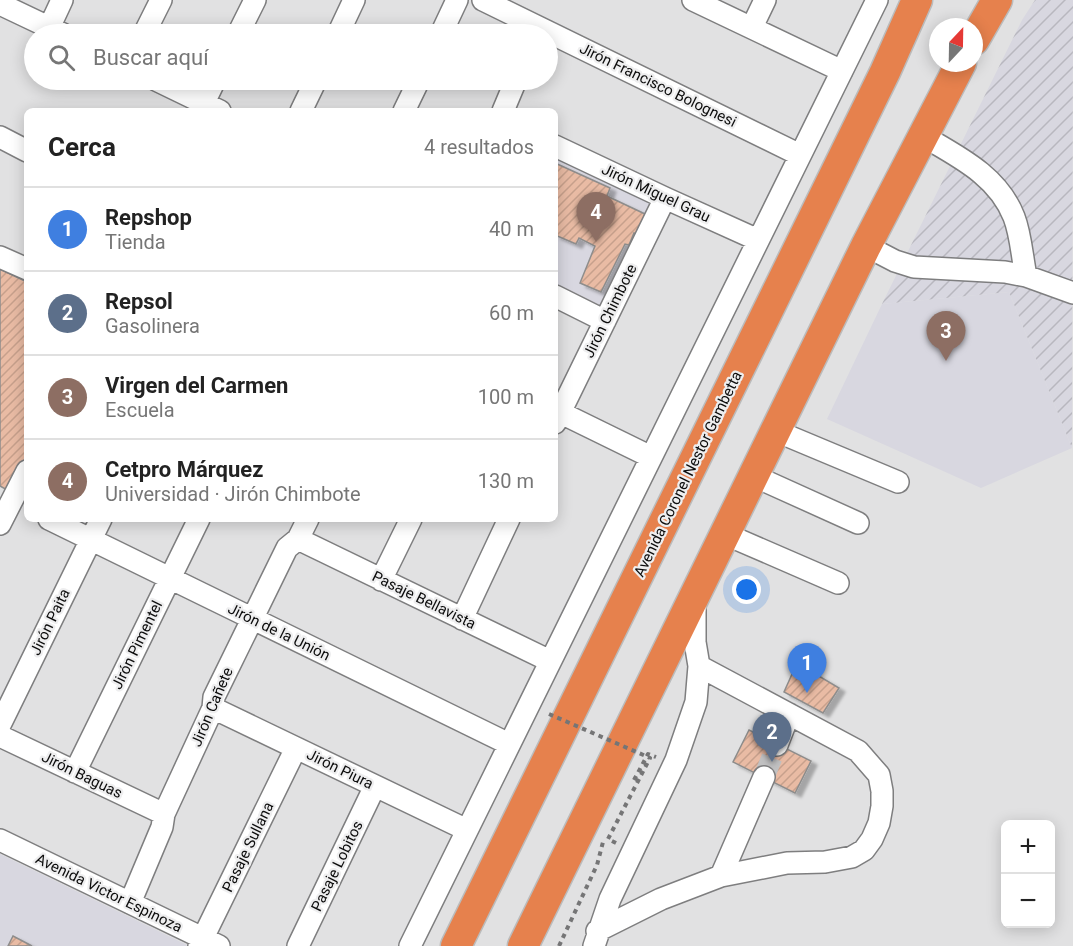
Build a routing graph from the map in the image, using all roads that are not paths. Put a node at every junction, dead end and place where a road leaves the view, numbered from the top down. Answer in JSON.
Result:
{"nodes":[{"id":1,"x":62,"y":0,"type":"edge"},
{"id":2,"x":160,"y":0,"type":"edge"},
{"id":3,"x":255,"y":0,"type":"edge"},
{"id":4,"x":354,"y":0,"type":"edge"},
{"id":5,"x":457,"y":0,"type":"edge"},
{"id":6,"x":483,"y":0,"type":"edge"},
{"id":7,"x":693,"y":0,"type":"edge"},
{"id":8,"x":765,"y":0,"type":"edge"},
{"id":9,"x":877,"y":0,"type":"edge"},
{"id":10,"x":917,"y":0,"type":"edge"},
{"id":11,"x":998,"y":1,"type":"edge"},
{"id":12,"x":0,"y":4,"type":"edge"},
{"id":13,"x":41,"y":24,"type":"edge"},
{"id":14,"x":57,"y":24,"type":"edge"},
{"id":15,"x":149,"y":24,"type":"edge"},
{"id":16,"x":243,"y":24,"type":"edge"},
{"id":17,"x":343,"y":24,"type":"edge"},
{"id":18,"x":446,"y":24,"type":"edge"},
{"id":19,"x":526,"y":24,"type":"edge"},
{"id":20,"x":983,"y":25,"type":"edge"},
{"id":21,"x":752,"y":27,"type":"junction"},
{"id":22,"x":558,"y":40,"type":"edge"},
{"id":23,"x":842,"y":71,"type":"junction"},
{"id":24,"x":956,"y":72,"type":"edge"},
{"id":25,"x":175,"y":90,"type":"edge"},
{"id":26,"x":212,"y":90,"type":"edge"},
{"id":27,"x":311,"y":90,"type":"edge"},
{"id":28,"x":414,"y":90,"type":"edge"},
{"id":29,"x":511,"y":90,"type":"edge"},
{"id":30,"x":208,"y":108,"type":"edge"},
{"id":31,"x":302,"y":108,"type":"edge"},
{"id":32,"x":405,"y":108,"type":"edge"},
{"id":33,"x":504,"y":108,"type":"edge"},
{"id":34,"x":923,"y":136,"type":"junction"},
{"id":35,"x":0,"y":137,"type":"edge"},
{"id":36,"x":558,"y":147,"type":"edge"},
{"id":37,"x":24,"y":149,"type":"edge"},
{"id":38,"x":800,"y":154,"type":"junction"},
{"id":39,"x":665,"y":198,"type":"junction"},
{"id":40,"x":758,"y":240,"type":"junction"},
{"id":41,"x":866,"y":246,"type":"junction"},
{"id":42,"x":0,"y":256,"type":"edge"},
{"id":43,"x":24,"y":268,"type":"edge"},
{"id":44,"x":1026,"y":276,"type":"junction"},
{"id":45,"x":1073,"y":293,"type":"edge"},
{"id":46,"x":558,"y":298,"type":"edge"},
{"id":47,"x":604,"y":321,"type":"junction"},
{"id":48,"x":558,"y":413,"type":"edge"},
{"id":49,"x":558,"y":415,"type":"edge"},
{"id":50,"x":776,"y":431,"type":"junction"},
{"id":51,"x":651,"y":456,"type":"junction"},
{"id":52,"x":754,"y":476,"type":"junction"},
{"id":53,"x":24,"y":477,"type":"edge"},
{"id":54,"x":898,"y":482,"type":"dead end"},
{"id":55,"x":13,"y":501,"type":"edge"},
{"id":56,"x":55,"y":522,"type":"edge"},
{"id":57,"x":100,"y":522,"type":"edge"},
{"id":58,"x":198,"y":522,"type":"edge"},
{"id":59,"x":306,"y":522,"type":"edge"},
{"id":60,"x":410,"y":522,"type":"edge"},
{"id":61,"x":508,"y":522,"type":"edge"},
{"id":62,"x":858,"y":523,"type":"dead end"},
{"id":63,"x":0,"y":524,"type":"edge"},
{"id":64,"x":726,"y":534,"type":"junction"},
{"id":65,"x":91,"y":539,"type":"junction"},
{"id":66,"x":298,"y":539,"type":"junction"},
{"id":67,"x":170,"y":578,"type":"junction"},
{"id":68,"x":381,"y":580,"type":"junction"},
{"id":69,"x":838,"y":583,"type":"dead end"},
{"id":70,"x":695,"y":597,"type":"junction"},
{"id":71,"x":252,"y":618,"type":"junction"},
{"id":72,"x":462,"y":619,"type":"junction"},
{"id":73,"x":550,"y":661,"type":"junction"},
{"id":74,"x":699,"y":666,"type":"junction"},
{"id":75,"x":213,"y":708,"type":"junction"},
{"id":76,"x":789,"y":714,"type":"junction"},
{"id":77,"x":0,"y":725,"type":"edge"},
{"id":78,"x":0,"y":736,"type":"edge"},
{"id":79,"x":509,"y":744,"type":"junction"},
{"id":80,"x":777,"y":745,"type":"tunnel mouth"},
{"id":81,"x":296,"y":748,"type":"junction"},
{"id":82,"x":75,"y":772,"type":"junction"},
{"id":83,"x":764,"y":777,"type":"tunnel mouth"},
{"id":84,"x":375,"y":786,"type":"junction"},
{"id":85,"x":164,"y":814,"type":"junction"},
{"id":86,"x":467,"y":830,"type":"junction"},
{"id":87,"x":0,"y":840,"type":"edge"},
{"id":88,"x":722,"y":876,"type":"junction"},
{"id":89,"x":130,"y":903,"type":"junction"},
{"id":90,"x":596,"y":938,"type":"edge"},
{"id":91,"x":207,"y":943,"type":"edge"},
{"id":92,"x":298,"y":946,"type":"edge"},
{"id":93,"x":410,"y":946,"type":"edge"},
{"id":94,"x":456,"y":946,"type":"edge"},
{"id":95,"x":523,"y":946,"type":"edge"}],
"edges":[{"from":1,"to":14,"type":"street"},
{"from":2,"to":15,"type":"street"},
{"from":3,"to":16,"type":"street"},
{"from":4,"to":17,"type":"street"},
{"from":5,"to":18,"type":"street"},
{"from":6,"to":19,"type":"street","name":"Jirón Francisco Bolognesi"},
{"from":7,"to":21,"type":"street"},
{"from":8,"to":21,"type":"street"},
{"from":9,"to":23,"type":"street"},
{"from":10,"to":94,"type":"highway","name":"Avenida Coronel Nestor Gambetta"},
{"from":11,"to":20,"type":"highway"},
{"from":12,"to":13,"type":"street"},
{"from":21,"to":23,"type":"street"},
{"from":22,"to":38,"type":"street","name":"Jirón Francisco Bolognesi"},
{"from":23,"to":38,"type":"street"},
{"from":24,"to":34,"type":"highway"},
{"from":25,"to":30,"type":"street"},
{"from":26,"to":30,"type":"street"},
{"from":27,"to":31,"type":"street"},
{"from":28,"to":32,"type":"street"},
{"from":29,"to":33,"type":"street"},
{"from":34,"to":41,"type":"highway"},
{"from":34,"to":44,"type":"street"},
{"from":35,"to":37,"type":"street"},
{"from":36,"to":39,"type":"street","name":"Jirón Miguel Grau"},
{"from":38,"to":40,"type":"street"},
{"from":39,"to":40,"type":"street","name":"Jirón Miguel Grau"},
{"from":39,"to":47,"type":"street","name":"Jirón Chimbote"},
{"from":40,"to":51,"type":"street"},
{"from":41,"to":44,"type":"street"},
{"from":41,"to":50,"type":"highway"},
{"from":42,"to":43,"type":"street"},
{"from":44,"to":45,"type":"street"},
{"from":46,"to":47,"type":"street"},
{"from":47,"to":48,"type":"street","name":"Jirón Chimbote"},
{"from":49,"to":51,"type":"street"},
{"from":50,"to":52,"type":"highway"},
{"from":50,"to":54,"type":"street"},
{"from":51,"to":73,"type":"street"},
{"from":52,"to":62,"type":"street"},
{"from":52,"to":64,"type":"highway"},
{"from":53,"to":55,"type":"street"},
{"from":55,"to":63,"type":"street"},
{"from":56,"to":65,"type":"street","name":"Jirón de la Unión"},
{"from":57,"to":65,"type":"street","name":"Jirón Paita"},
{"from":58,"to":67,"type":"street","name":"Jirón Pimentel"},
{"from":59,"to":66,"type":"street","name":"Jirón Cañete"},
{"from":60,"to":68,"type":"street"},
{"from":61,"to":72,"type":"street"},
{"from":64,"to":69,"type":"street"},
{"from":64,"to":70,"type":"highway"},
{"from":65,"to":67,"type":"street","name":"Jirón de la Unión"},
{"from":65,"to":77,"type":"street","name":"Jirón Paita"},
{"from":66,"to":68,"type":"street","name":"Pasaje Bellavista"},
{"from":66,"to":71,"type":"street","name":"Jirón Cañete"},
{"from":67,"to":71,"type":"street","name":"Jirón de la Unión"},
{"from":67,"to":82,"type":"street","name":"Jirón Pimentel"},
{"from":68,"to":72,"type":"street","name":"Pasaje Bellavista"},
{"from":70,"to":74,"type":"street"},
{"from":70,"to":95,"type":"highway"},
{"from":71,"to":75,"type":"street","name":"Jirón Cañete"},
{"from":71,"to":79,"type":"street","name":"Jirón de la Unión"},
{"from":72,"to":73,"type":"street","name":"Pasaje Bellavista"},
{"from":73,"to":79,"type":"street"},
{"from":74,"to":76,"type":"street"},
{"from":74,"to":90,"type":"street"},
{"from":75,"to":81,"type":"street","name":"Jirón Piura"},
{"from":75,"to":85,"type":"street","name":"Jirón Cañete"},
{"from":76,"to":80,"type":"street"},
{"from":76,"to":88,"type":"street"},
{"from":78,"to":82,"type":"street","name":"Jirón Baguas"},
{"from":79,"to":86,"type":"street"},
{"from":81,"to":84,"type":"street","name":"Jirón Piura"},
{"from":81,"to":91,"type":"street","name":"Pasaje Sullana"},
{"from":82,"to":85,"type":"street","name":"Jirón Baguas"},
{"from":83,"to":88,"type":"street"},
{"from":84,"to":86,"type":"street","name":"Jirón Piura"},
{"from":84,"to":92,"type":"street","name":"Pasaje Lobitos"},
{"from":85,"to":89,"type":"street","name":"Jirón Cañete"},
{"from":86,"to":93,"type":"street"},
{"from":87,"to":89,"type":"street","name":"Avenida Victor Espinoza"},
{"from":88,"to":90,"type":"street"},
{"from":89,"to":91,"type":"street","name":"Avenida Victor Espinoza"}]}
